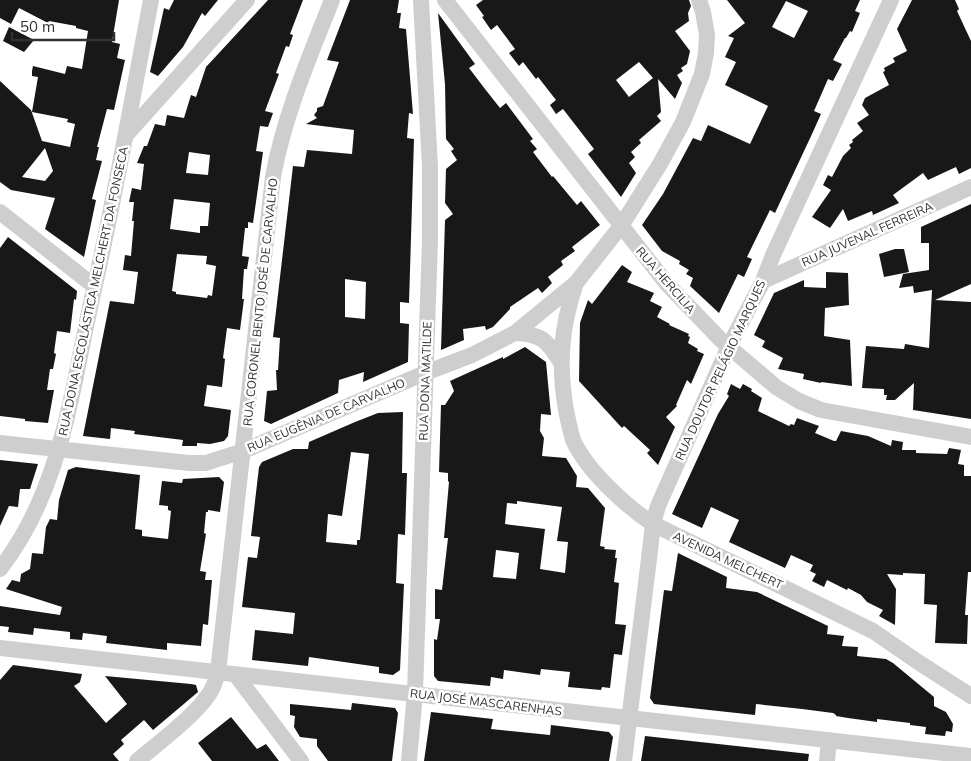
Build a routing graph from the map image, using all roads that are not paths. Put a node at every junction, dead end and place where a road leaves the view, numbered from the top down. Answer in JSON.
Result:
{"nodes":[{"id":1,"x":151,"y":0,"type":"edge"},
{"id":2,"x":247,"y":0,"type":"edge"},
{"id":3,"x":332,"y":0,"type":"edge"},
{"id":4,"x":421,"y":0,"type":"edge"},
{"id":5,"x":445,"y":0,"type":"edge"},
{"id":6,"x":699,"y":0,"type":"edge"},
{"id":7,"x":891,"y":0,"type":"edge"},
{"id":8,"x":126,"y":135,"type":"junction"},
{"id":9,"x":971,"y":188,"type":"edge"},
{"id":10,"x":0,"y":212,"type":"edge"},
{"id":11,"x":621,"y":226,"type":"junction"},
{"id":12,"x":763,"y":281,"type":"junction"},
{"id":13,"x":576,"y":283,"type":"junction"},
{"id":14,"x":94,"y":286,"type":"junction"},
{"id":15,"x":515,"y":333,"type":"junction"},
{"id":16,"x":729,"y":346,"type":"junction"},
{"id":17,"x":560,"y":361,"type":"junction"},
{"id":18,"x":425,"y":372,"type":"junction"},
{"id":19,"x":971,"y":437,"type":"edge"},
{"id":20,"x":0,"y":443,"type":"edge"},
{"id":21,"x":59,"y":449,"type":"junction"},
{"id":22,"x":244,"y":451,"type":"junction"},
{"id":23,"x":653,"y":524,"type":"junction"},
{"id":24,"x":0,"y":569,"type":"edge"},
{"id":25,"x":0,"y":648,"type":"edge"},
{"id":26,"x":218,"y":672,"type":"junction"},
{"id":27,"x":235,"y":674,"type":"junction"},
{"id":28,"x":415,"y":693,"type":"junction"},
{"id":29,"x":971,"y":696,"type":"edge"},
{"id":30,"x":630,"y":719,"type":"junction"},
{"id":31,"x":829,"y":740,"type":"junction"},
{"id":32,"x":971,"y":756,"type":"edge"},
{"id":33,"x":137,"y":761,"type":"edge"},
{"id":34,"x":301,"y":761,"type":"edge"},
{"id":35,"x":409,"y":761,"type":"edge"},
{"id":36,"x":624,"y":761,"type":"edge"},
{"id":37,"x":827,"y":761,"type":"edge"}],
"edges":[{"from":1,"to":8,"type":"street","name":"RUA DONA ESCOLÁSTICA MELCHERT DA FONSECA"},
{"from":2,"to":8,"type":"street"},
{"from":3,"to":22,"type":"street","name":"RUA CORONEL BENTO JOSÉ DE CARVALHO"},
{"from":4,"to":18,"type":"street","name":"RUA DONA MATILDE"},
{"from":5,"to":11,"type":"street","name":"RUA HERCILIA"},
{"from":6,"to":11,"type":"street","name":"RUA EUGÊNIA DE CARVALHO"},
{"from":7,"to":12,"type":"street","name":"RUA DOUTOR PELÁGIO MARQUES"},
{"from":8,"to":14,"type":"street","name":"RUA DONA ESCOLÁSTICA MELCHERT DA FONSECA"},
{"from":9,"to":12,"type":"street","name":"RUA JUVENAL FERREIRA"},
{"from":10,"to":14,"type":"street"},
{"from":11,"to":13,"type":"street","name":"RUA EUGÊNIA DE CARVALHO"},
{"from":11,"to":16,"type":"street","name":"RUA HERCILIA"},
{"from":12,"to":16,"type":"street","name":"RUA DOUTOR PELÁGIO MARQUES"},
{"from":13,"to":15,"type":"street","name":"RUA EUGÊNIA DE CARVALHO"},
{"from":13,"to":17,"type":"street","name":"AVENIDA MELCHERT"},
{"from":14,"to":21,"type":"street","name":"RUA DONA ESCOLÁSTICA MELCHERT DA FONSECA"},
{"from":15,"to":17,"type":"street"},
{"from":15,"to":18,"type":"street","name":"RUA EUGÊNIA DE CARVALHO"},
{"from":16,"to":19,"type":"street","name":"RUA HERCILIA"},
{"from":16,"to":23,"type":"street","name":"RUA DOUTOR PELÁGIO MARQUES"},
{"from":17,"to":23,"type":"street","name":"AVENIDA MELCHERT"},
{"from":18,"to":22,"type":"street","name":"RUA EUGÊNIA DE CARVALHO"},
{"from":18,"to":28,"type":"street","name":"RUA DONA MATILDE"},
{"from":20,"to":21,"type":"street","name":"RUA EUGÊNIA DE CARVALHO"},
{"from":21,"to":22,"type":"street","name":"RUA EUGÊNIA DE CARVALHO"},
{"from":21,"to":24,"type":"street","name":"RUA DONA ESCOLÁSTICA MELCHERT DA FONSECA"},
{"from":22,"to":26,"type":"street","name":"RUA CORONEL BENTO JOSÉ DE CARVALHO"},
{"from":23,"to":29,"type":"street","name":"AVENIDA MELCHERT"},
{"from":23,"to":30,"type":"street","name":"RUA DOUTOR PELÁGIO MARQUES"},
{"from":25,"to":26,"type":"street","name":"RUA JOSÉ MASCARENHAS"},
{"from":26,"to":27,"type":"street","name":"RUA JOSÉ MASCARENHAS"},
{"from":26,"to":33,"type":"street","name":"RUA CORONEL BENTO JOSÉ DE CARVALHO"},
{"from":27,"to":28,"type":"street","name":"RUA JOSÉ MASCARENHAS"},
{"from":27,"to":34,"type":"street"},
{"from":28,"to":30,"type":"street","name":"RUA JOSÉ MASCARENHAS"},
{"from":28,"to":35,"type":"street","name":"RUA DONA MATILDE"},
{"from":30,"to":31,"type":"street","name":"RUA JOSÉ MASCARENHAS"},
{"from":30,"to":36,"type":"street","name":"RUA DOUTOR PELÁGIO MARQUES"},
{"from":31,"to":32,"type":"street","name":"RUA JOSÉ MASCARENHAS"},
{"from":31,"to":37,"type":"street"}]}
